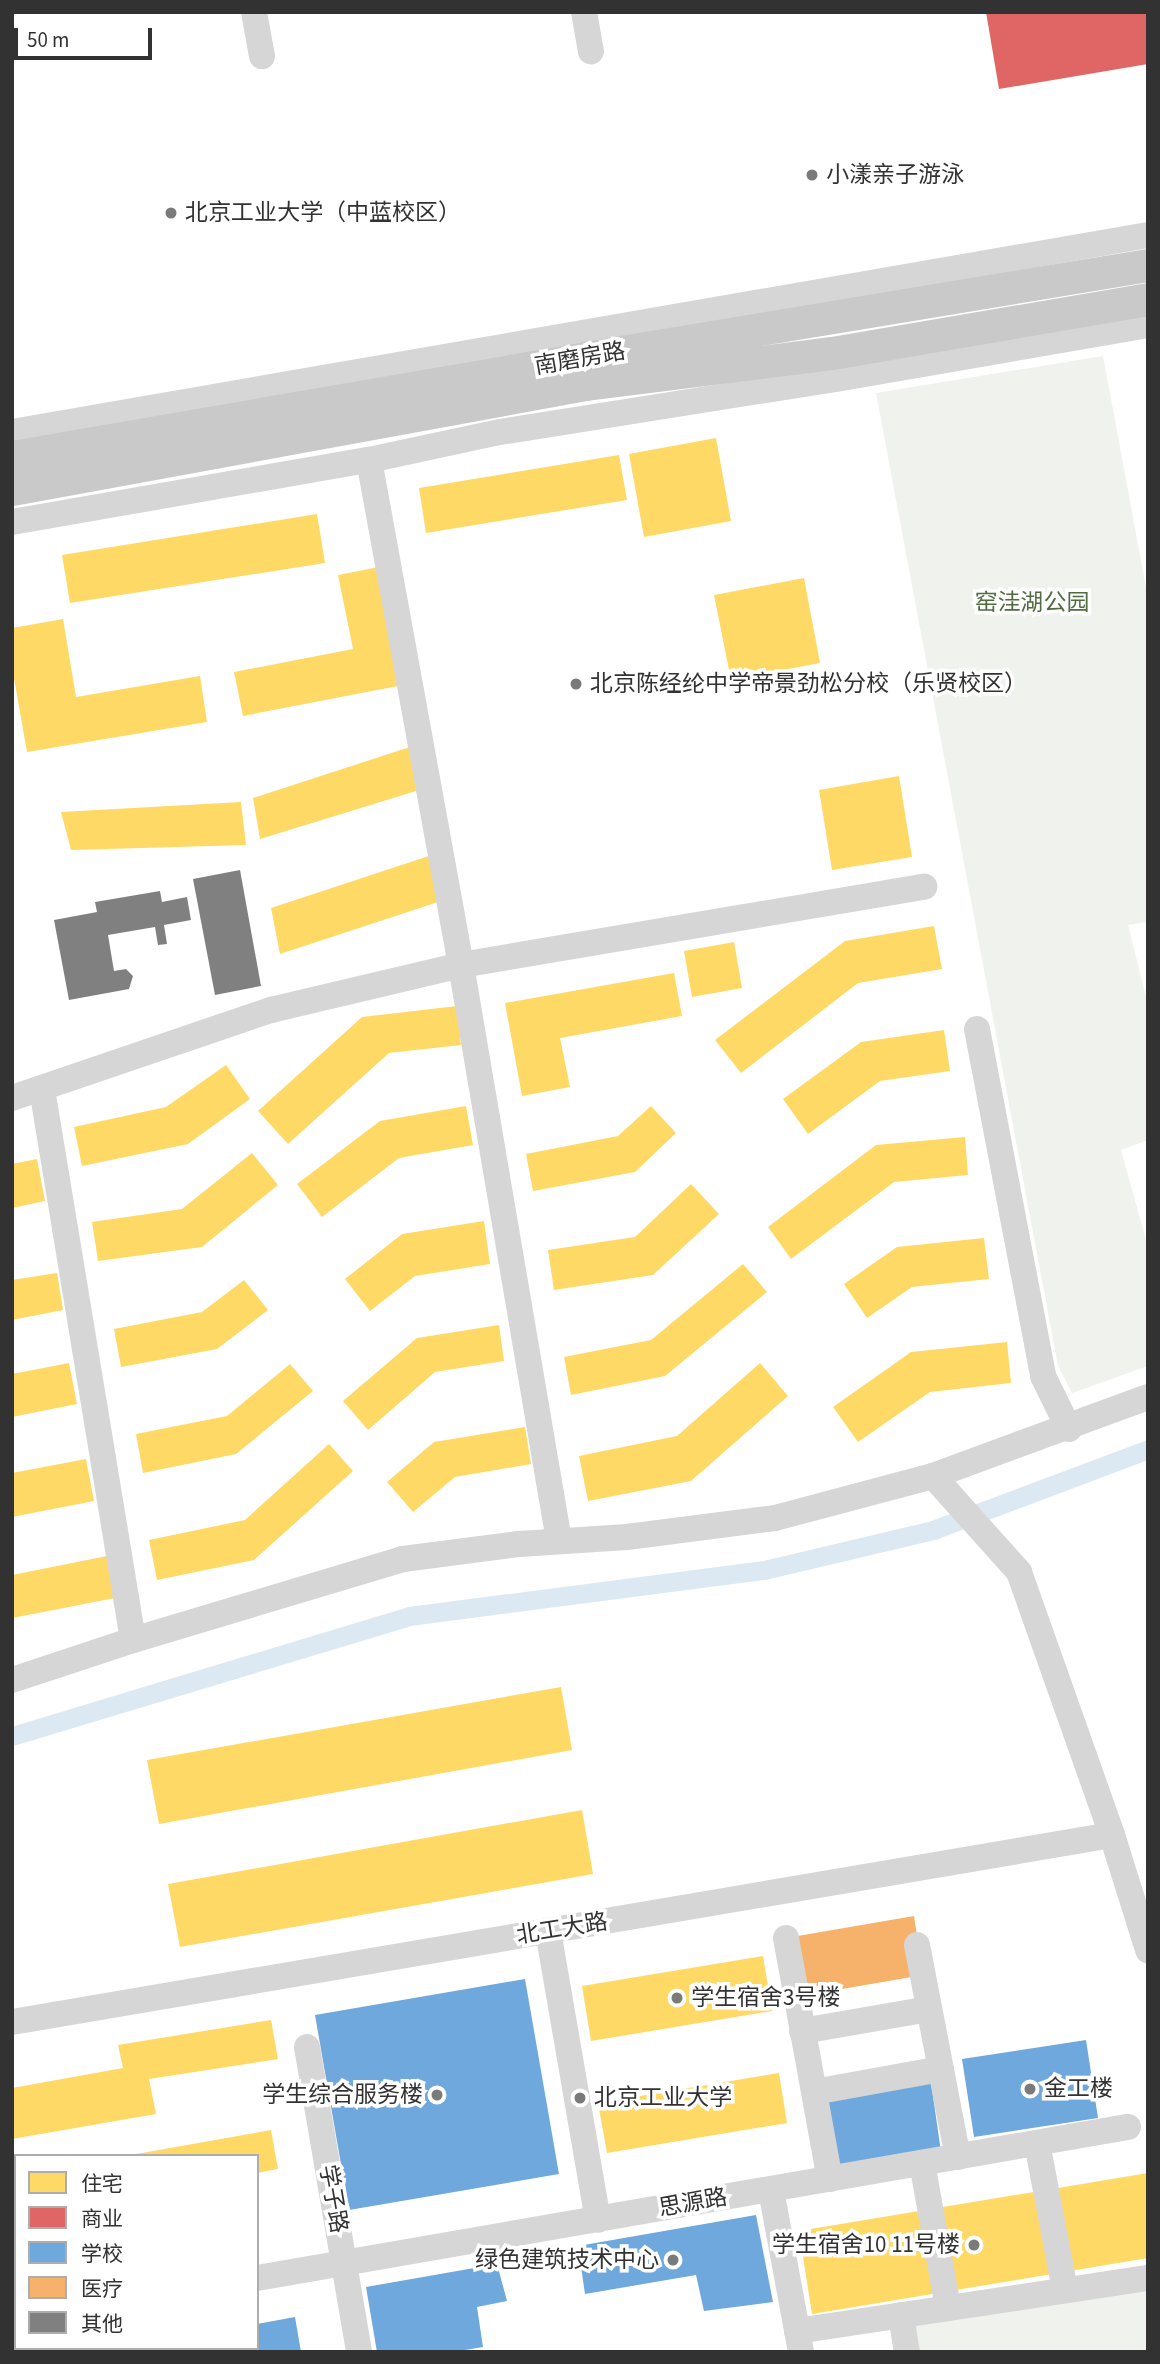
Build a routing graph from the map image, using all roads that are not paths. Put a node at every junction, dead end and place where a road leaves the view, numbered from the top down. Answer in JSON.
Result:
{"nodes":[{"id":1,"x":254,"y":12,"type":"edge"},
{"id":2,"x":584,"y":12,"type":"edge"},
{"id":3,"x":591,"y":51,"type":"dead end"},
{"id":4,"x":262,"y":55,"type":"dead end"},
{"id":5,"x":1148,"y":235,"type":"edge"},
{"id":6,"x":1148,"y":265,"type":"edge"},
{"id":7,"x":1148,"y":299,"type":"edge"},
{"id":8,"x":1148,"y":326,"type":"edge"},
{"id":9,"x":491,"y":350,"type":"junction"},
{"id":10,"x":615,"y":353,"type":"junction"},
{"id":11,"x":586,"y":384,"type":"junction"},
{"id":12,"x":12,"y":432,"type":"edge"},
{"id":13,"x":500,"y":432,"type":"junction"},
{"id":14,"x":12,"y":457,"type":"edge"},
{"id":15,"x":369,"y":460,"type":"junction"},
{"id":16,"x":12,"y":489,"type":"edge"},
{"id":17,"x":12,"y":522,"type":"edge"},
{"id":18,"x":925,"y":887,"type":"dead end"},
{"id":19,"x":460,"y":965,"type":"junction"},
{"id":20,"x":976,"y":1029,"type":"dead end"},
{"id":21,"x":42,"y":1089,"type":"junction"},
{"id":22,"x":12,"y":1098,"type":"edge"},
{"id":23,"x":1148,"y":1397,"type":"edge"},
{"id":24,"x":1069,"y":1429,"type":"junction"},
{"id":25,"x":941,"y":1485,"type":"junction"},
{"id":26,"x":559,"y":1541,"type":"junction"},
{"id":27,"x":133,"y":1640,"type":"junction"},
{"id":28,"x":12,"y":1680,"type":"edge"},
{"id":29,"x":1112,"y":1835,"type":"junction"},
{"id":30,"x":548,"y":1931,"type":"junction"},
{"id":31,"x":786,"y":1938,"type":"dead end"},
{"id":32,"x":917,"y":1945,"type":"dead end"},
{"id":33,"x":1148,"y":1950,"type":"edge"},
{"id":34,"x":929,"y":2009,"type":"junction"},
{"id":35,"x":12,"y":2022,"type":"edge"},
{"id":36,"x":802,"y":2031,"type":"junction"},
{"id":37,"x":307,"y":2047,"type":"dead end"},
{"id":38,"x":941,"y":2069,"type":"junction"},
{"id":39,"x":814,"y":2092,"type":"junction"},
{"id":40,"x":1128,"y":2127,"type":"dead end"},
{"id":41,"x":1037,"y":2143,"type":"junction"},
{"id":42,"x":958,"y":2157,"type":"junction"},
{"id":43,"x":922,"y":2163,"type":"junction"},
{"id":44,"x":830,"y":2179,"type":"junction"},
{"id":45,"x":771,"y":2190,"type":"junction"},
{"id":46,"x":598,"y":2220,"type":"junction"},
{"id":47,"x":344,"y":2263,"type":"junction"},
{"id":48,"x":259,"y":2278,"type":"edge"},
{"id":49,"x":1148,"y":2278,"type":"edge"},
{"id":50,"x":1065,"y":2290,"type":"junction"},
{"id":51,"x":948,"y":2308,"type":"junction"},
{"id":52,"x":901,"y":2315,"type":"junction"},
{"id":53,"x":799,"y":2342,"type":"edge"},
{"id":54,"x":359,"y":2352,"type":"edge"},
{"id":55,"x":907,"y":2352,"type":"edge"}],
"edges":[{"from":1,"to":4,"type":"street"},
{"from":2,"to":3,"type":"street"},
{"from":5,"to":9,"type":"street"},
{"from":6,"to":10,"type":"main road","name":"南磨房路"},
{"from":7,"to":11,"type":"main road","name":"南磨房路"},
{"from":8,"to":13,"type":"street"},
{"from":9,"to":10,"type":"street"},
{"from":9,"to":12,"type":"street"},
{"from":10,"to":14,"type":"main road","name":"南磨房路"},
{"from":11,"to":13,"type":"street"},
{"from":11,"to":16,"type":"main road","name":"南磨房路"},
{"from":13,"to":15,"type":"street"},
{"from":15,"to":17,"type":"street"},
{"from":15,"to":19,"type":"street"},
{"from":18,"to":19,"type":"street"},
{"from":19,"to":21,"type":"street"},
{"from":19,"to":26,"type":"street"},
{"from":20,"to":24,"type":"street"},
{"from":21,"to":22,"type":"street"},
{"from":21,"to":27,"type":"street"},
{"from":23,"to":24,"type":"street"},
{"from":24,"to":25,"type":"street"},
{"from":25,"to":26,"type":"street"},
{"from":25,"to":29,"type":"street"},
{"from":26,"to":27,"type":"street"},
{"from":27,"to":28,"type":"street"},
{"from":29,"to":30,"type":"street","name":"北工大路"},
{"from":29,"to":33,"type":"street"},
{"from":30,"to":35,"type":"street","name":"北工大路"},
{"from":30,"to":46,"type":"street"},
{"from":31,"to":36,"type":"street"},
{"from":32,"to":34,"type":"street"},
{"from":34,"to":36,"type":"street"},
{"from":34,"to":38,"type":"street"},
{"from":36,"to":39,"type":"street"},
{"from":37,"to":47,"type":"street","name":"学子路"},
{"from":38,"to":39,"type":"street"},
{"from":38,"to":42,"type":"street"},
{"from":39,"to":44,"type":"street"},
{"from":40,"to":41,"type":"street","name":"思源路"},
{"from":41,"to":42,"type":"street","name":"思源路"},
{"from":41,"to":50,"type":"street"},
{"from":42,"to":43,"type":"street","name":"思源路"},
{"from":43,"to":44,"type":"street","name":"思源路"},
{"from":43,"to":51,"type":"street"},
{"from":44,"to":45,"type":"street","name":"思源路"},
{"from":45,"to":46,"type":"street","name":"思源路"},
{"from":45,"to":53,"type":"street"},
{"from":46,"to":47,"type":"street","name":"思源路"},
{"from":47,"to":48,"type":"street","name":"思源路"},
{"from":47,"to":54,"type":"street","name":"学子路"},
{"from":49,"to":50,"type":"street"},
{"from":50,"to":51,"type":"street"},
{"from":51,"to":52,"type":"street"},
{"from":52,"to":53,"type":"street"},
{"from":52,"to":55,"type":"street"}]}
